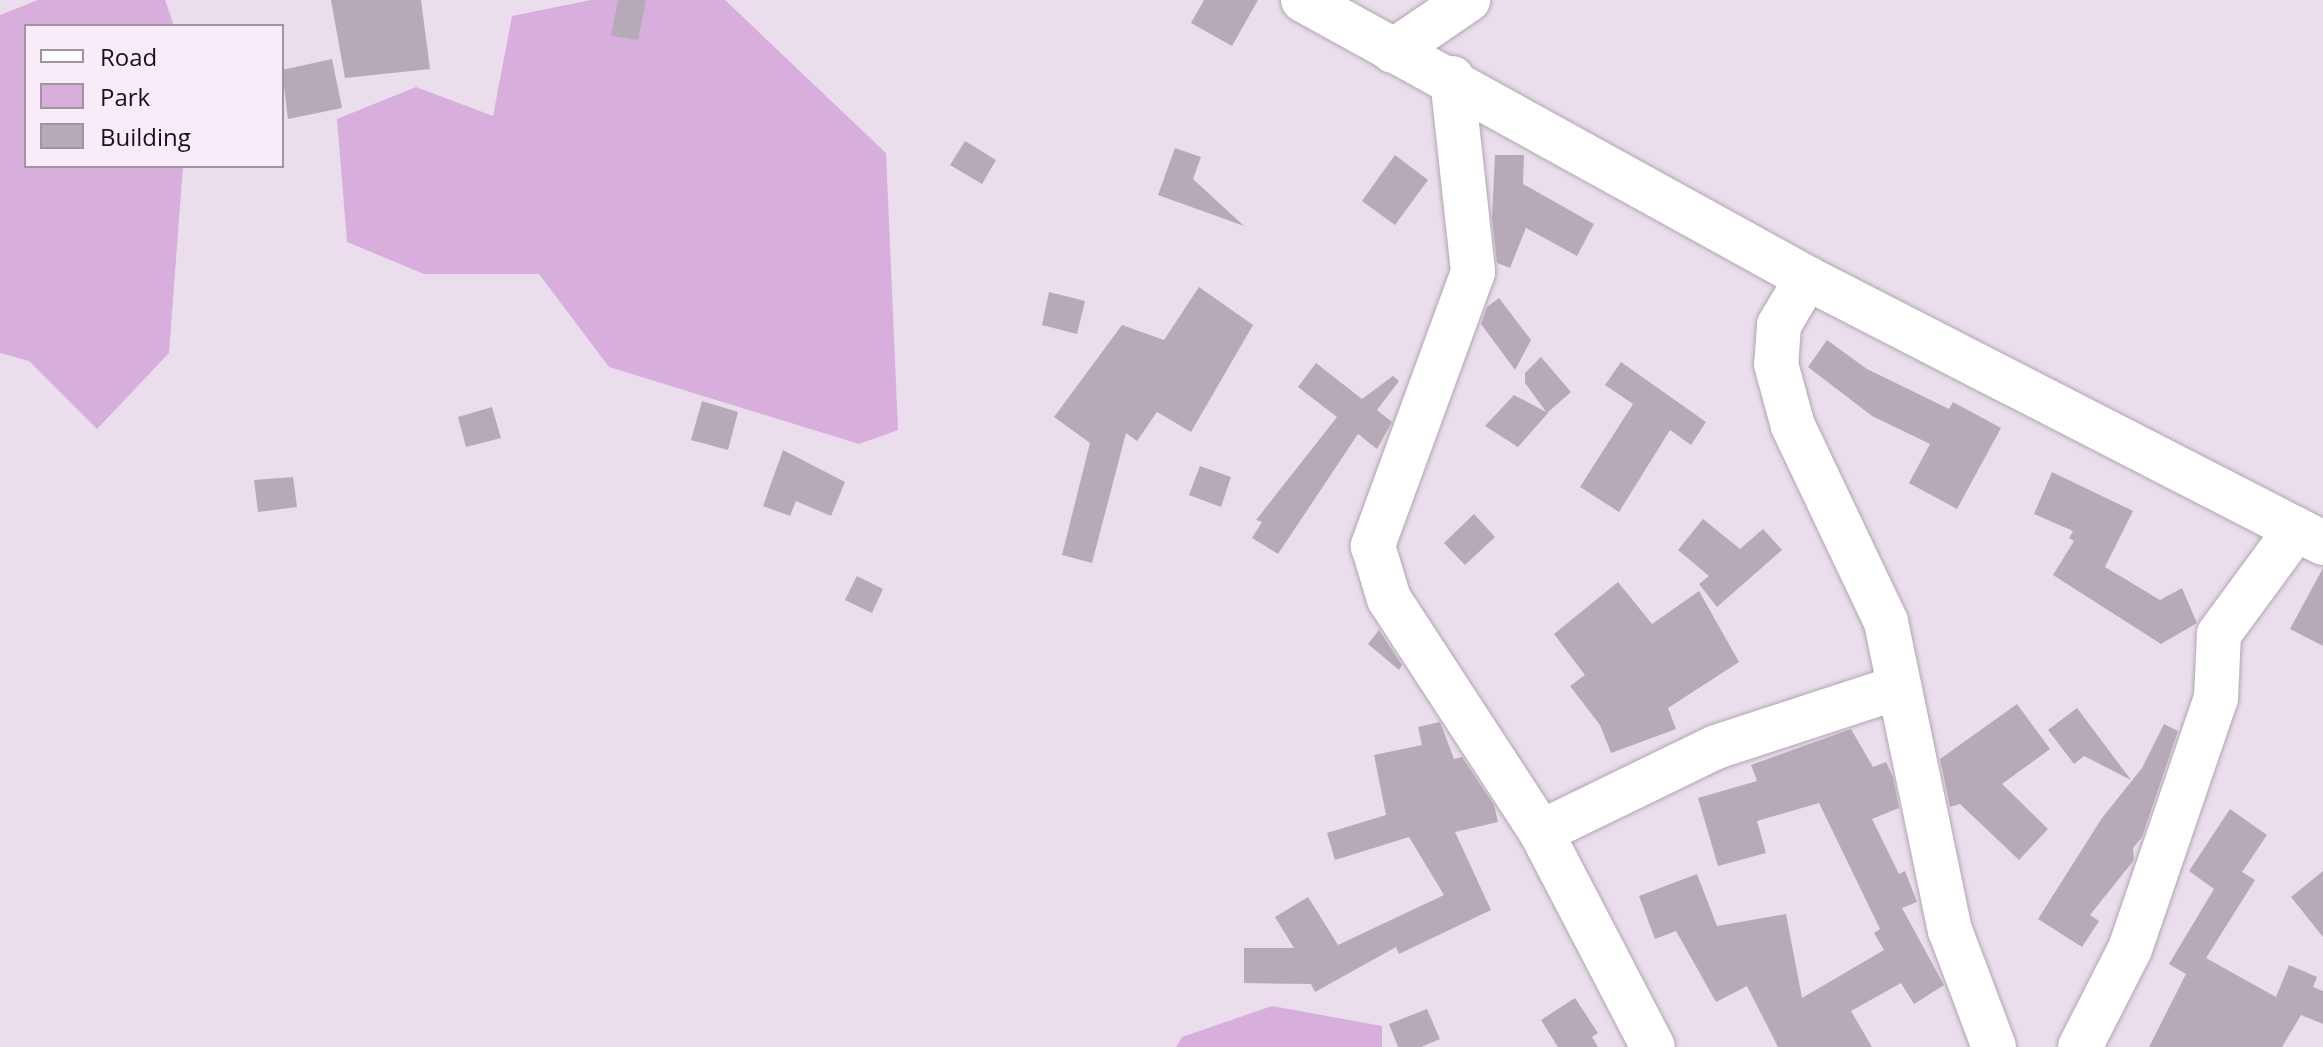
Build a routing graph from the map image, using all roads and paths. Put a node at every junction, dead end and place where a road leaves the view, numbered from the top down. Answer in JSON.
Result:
{"nodes":[{"id":1,"x":1303,"y":0,"type":"edge"},
{"id":2,"x":1468,"y":0,"type":"edge"},
{"id":3,"x":1393,"y":51,"type":"junction"},
{"id":4,"x":1452,"y":78,"type":"junction"},
{"id":5,"x":1807,"y":278,"type":"junction"},
{"id":6,"x":2310,"y":536,"type":"edge"},
{"id":7,"x":1897,"y":688,"type":"junction"},
{"id":8,"x":1541,"y":832,"type":"junction"},
{"id":9,"x":1653,"y":1047,"type":"edge"},
{"id":10,"x":1994,"y":1047,"type":"edge"},
{"id":11,"x":2080,"y":1047,"type":"edge"}],
"edges":[{"from":1,"to":3,"type":"street"},
{"from":2,"to":3,"type":"street"},
{"from":3,"to":4,"type":"street"},
{"from":4,"to":5,"type":"street"},
{"from":4,"to":8,"type":"street"},
{"from":5,"to":6,"type":"street"},
{"from":5,"to":7,"type":"street"},
{"from":6,"to":11,"type":"street"},
{"from":7,"to":8,"type":"street"},
{"from":7,"to":10,"type":"street"},
{"from":8,"to":9,"type":"street"}]}
